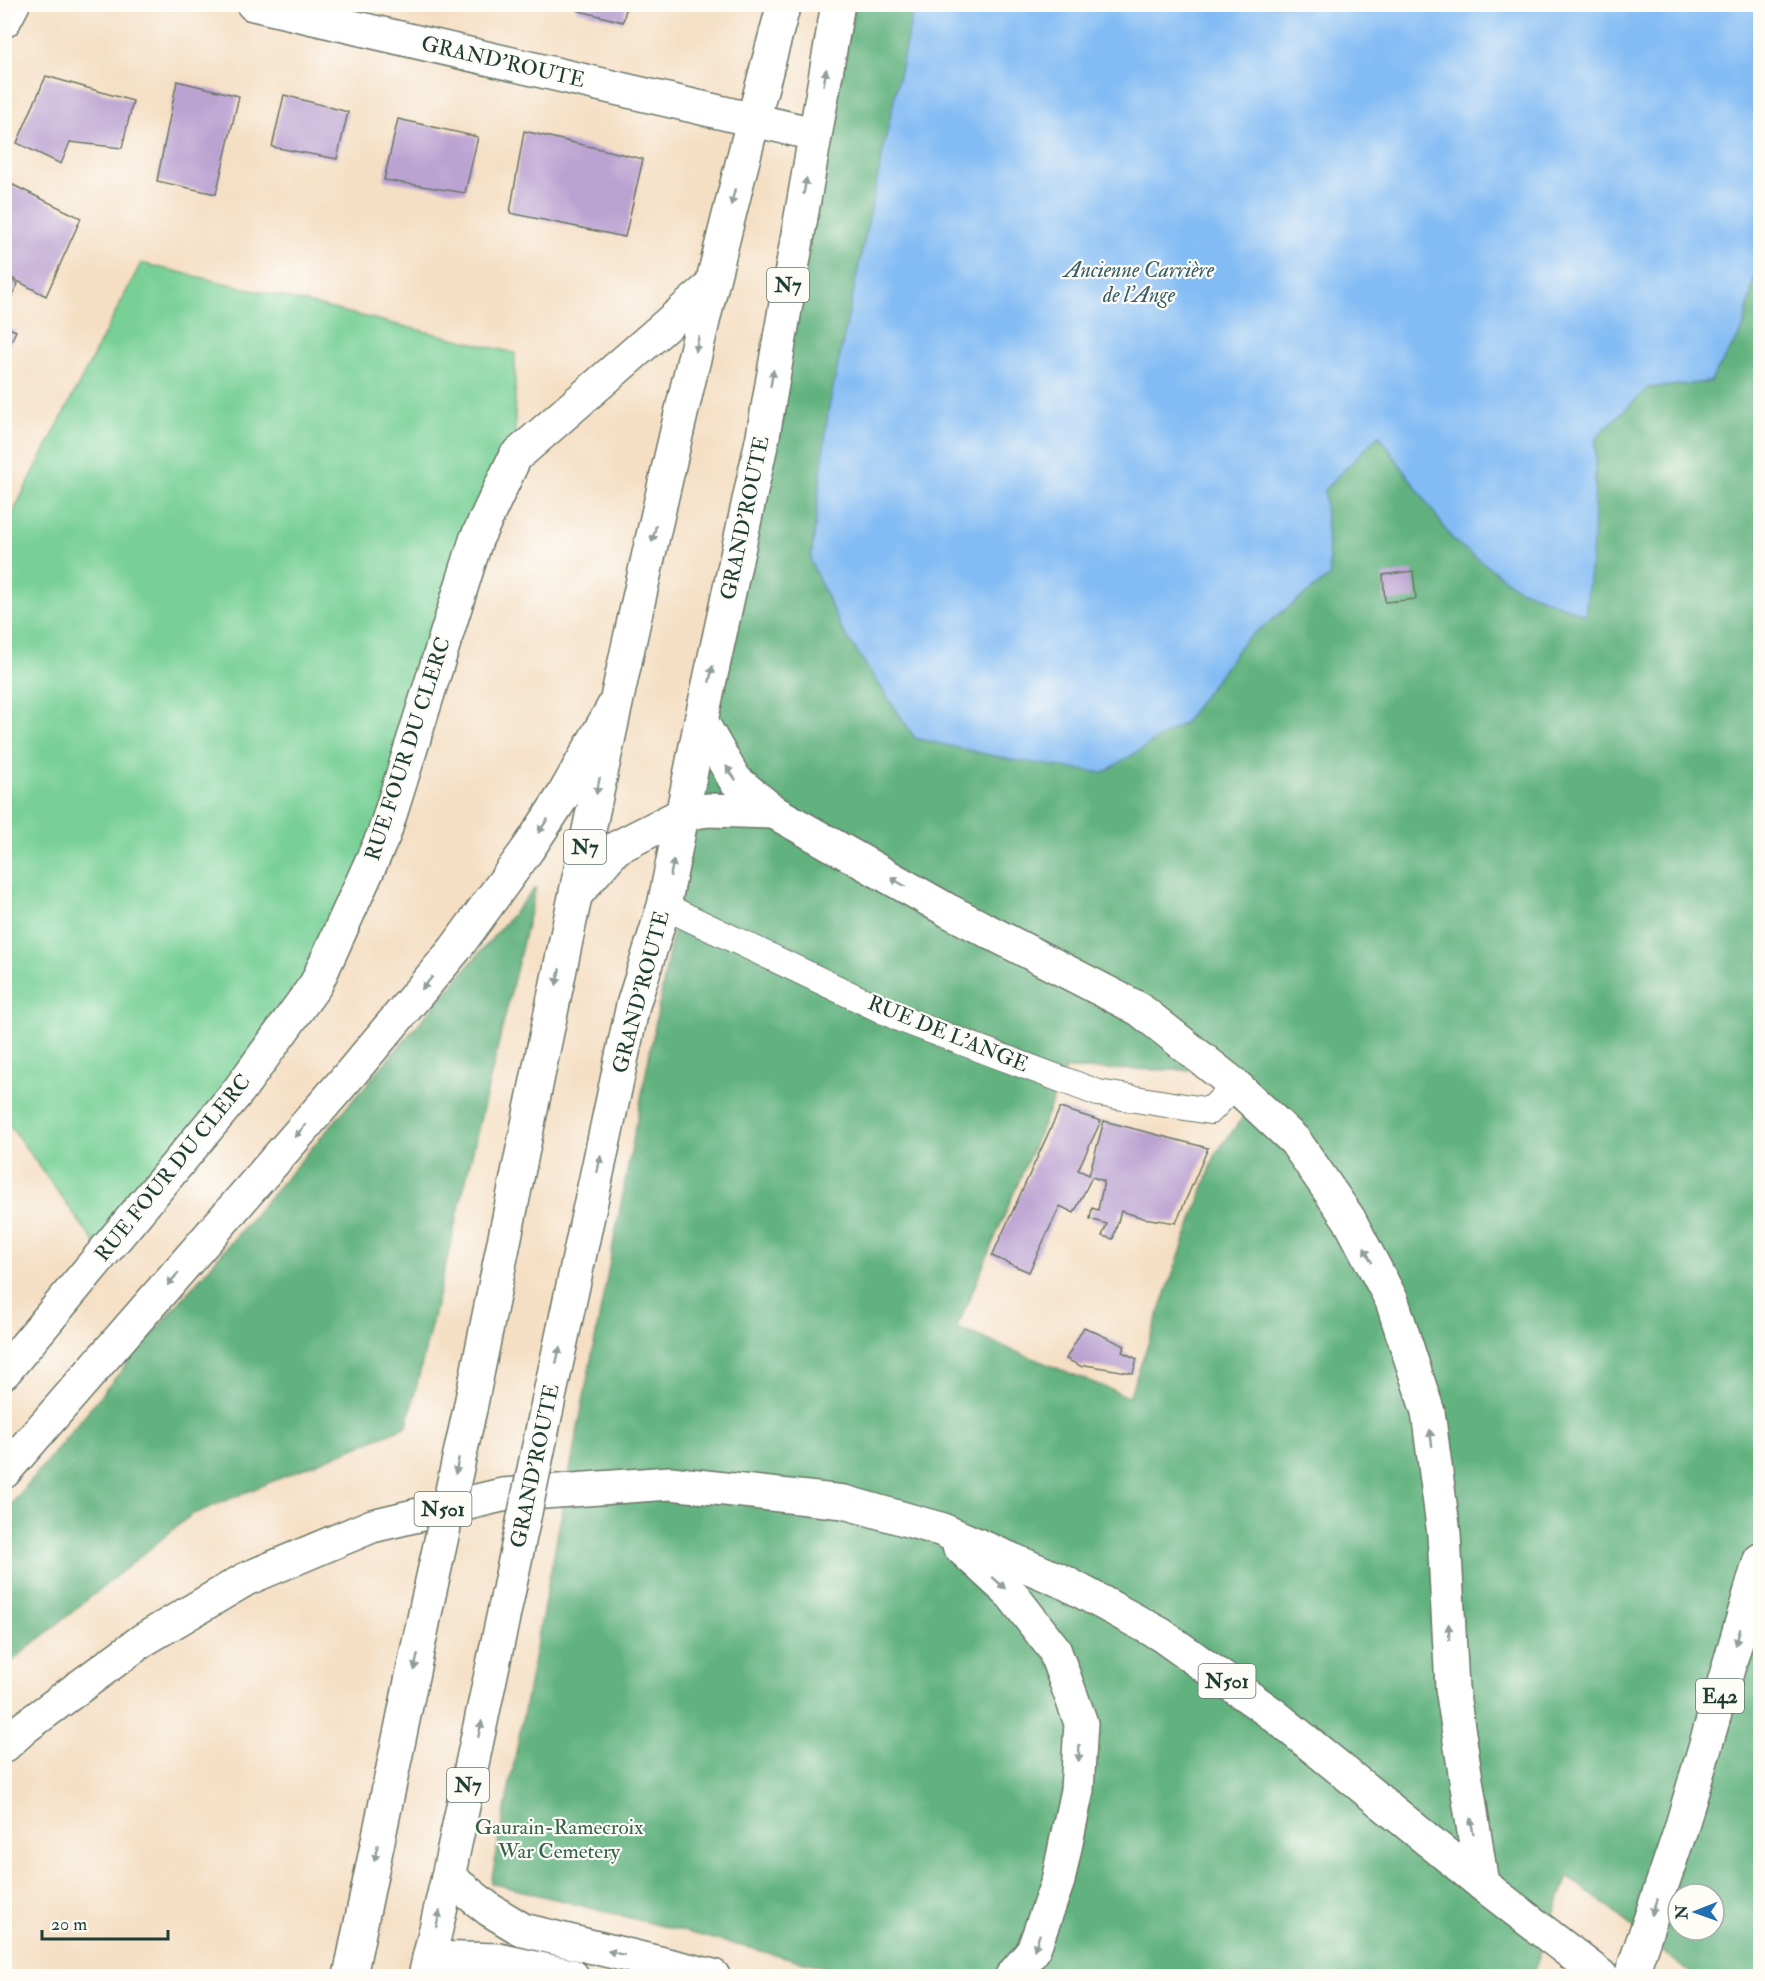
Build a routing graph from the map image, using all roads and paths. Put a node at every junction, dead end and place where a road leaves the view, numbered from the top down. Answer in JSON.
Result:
{"nodes":[{"id":1,"x":13,"y":4,"type":"edge"},
{"id":2,"x":253,"y":4,"type":"edge"},
{"id":3,"x":784,"y":4,"type":"edge"},
{"id":4,"x":838,"y":4,"type":"edge"},
{"id":5,"x":4,"y":21,"type":"edge"},
{"id":6,"x":753,"y":120,"type":"junction"},
{"id":7,"x":814,"y":134,"type":"junction"},
{"id":8,"x":710,"y":287,"type":"junction"},
{"id":9,"x":615,"y":704,"type":"junction"},
{"id":10,"x":701,"y":721,"type":"junction"},
{"id":11,"x":774,"y":812,"type":"junction"},
{"id":12,"x":683,"y":814,"type":"junction"},
{"id":13,"x":575,"y":896,"type":"junction"},
{"id":14,"x":664,"y":906,"type":"junction"},
{"id":15,"x":1235,"y":1085,"type":"junction"},
{"id":16,"x":4,"y":1372,"type":"edge"},
{"id":17,"x":4,"y":1472,"type":"edge"},
{"id":18,"x":940,"y":1529,"type":"junction"},
{"id":19,"x":1761,"y":1560,"type":"edge"},
{"id":20,"x":4,"y":1746,"type":"edge"},
{"id":21,"x":448,"y":1877,"type":"junction"},
{"id":22,"x":1482,"y":1884,"type":"junction"},
{"id":23,"x":427,"y":1967,"type":"edge"},
{"id":24,"x":351,"y":1977,"type":"edge"},
{"id":25,"x":572,"y":1977,"type":"edge"},
{"id":26,"x":713,"y":1977,"type":"edge"},
{"id":27,"x":1012,"y":1977,"type":"edge"},
{"id":28,"x":1601,"y":1977,"type":"edge"},
{"id":29,"x":1631,"y":1977,"type":"edge"}],
"edges":[{"from":1,"to":5,"type":"main road"},
{"from":2,"to":6,"type":"main road","name":"GRAND'ROUTE"},
{"from":3,"to":6,"type":"main road","number":"N7"},
{"from":7,"to":4,"type":"main road","name":"GRAND'ROUTE","number":"N7","one_way":true},
{"from":6,"to":7,"type":"main road","name":"GRAND'ROUTE"},
{"from":6,"to":8,"type":"main road","number":"N7","one_way":true},
{"from":10,"to":7,"type":"main road","name":"GRAND'ROUTE","number":"N7","one_way":true},
{"from":8,"to":9,"type":"main road","number":"N7","one_way":true},
{"from":8,"to":16,"type":"main road","name":"RUE FOUR DU CLERC"},
{"from":9,"to":13,"type":"main road","number":"N7","one_way":true},
{"from":9,"to":17,"type":"main road","one_way":true},
{"from":11,"to":10,"type":"main road","one_way":true},
{"from":10,"to":12,"type":"main road","name":"GRAND'ROUTE","number":"N7"},
{"from":11,"to":12,"type":"main road"},
{"from":15,"to":11,"type":"main road","one_way":true},
{"from":12,"to":13,"type":"main road"},
{"from":14,"to":12,"type":"main road","name":"GRAND'ROUTE","number":"N7","one_way":true},
{"from":13,"to":24,"type":"main road","number":"N7","one_way":true,"bridge":true},
{"from":14,"to":15,"type":"lane","name":"RUE DE L'ANGE"},
{"from":21,"to":14,"type":"main road","name":"GRAND'ROUTE","number":"N7","one_way":true,"bridge":true},
{"from":22,"to":15,"type":"main road","one_way":true},
{"from":18,"to":20,"type":"main road","number":"N501"},
{"from":18,"to":22,"type":"main road","number":"N501"},
{"from":18,"to":27,"type":"main road","one_way":true},
{"from":19,"to":29,"type":"main road","number":"E42","one_way":true},
{"from":23,"to":21,"type":"main road","name":"GRAND'ROUTE","number":"N7","one_way":true},
{"from":26,"to":21,"type":"main road","one_way":true},
{"from":22,"to":28,"type":"main road","number":"N501"},
{"from":23,"to":25,"type":"main road"}]}
